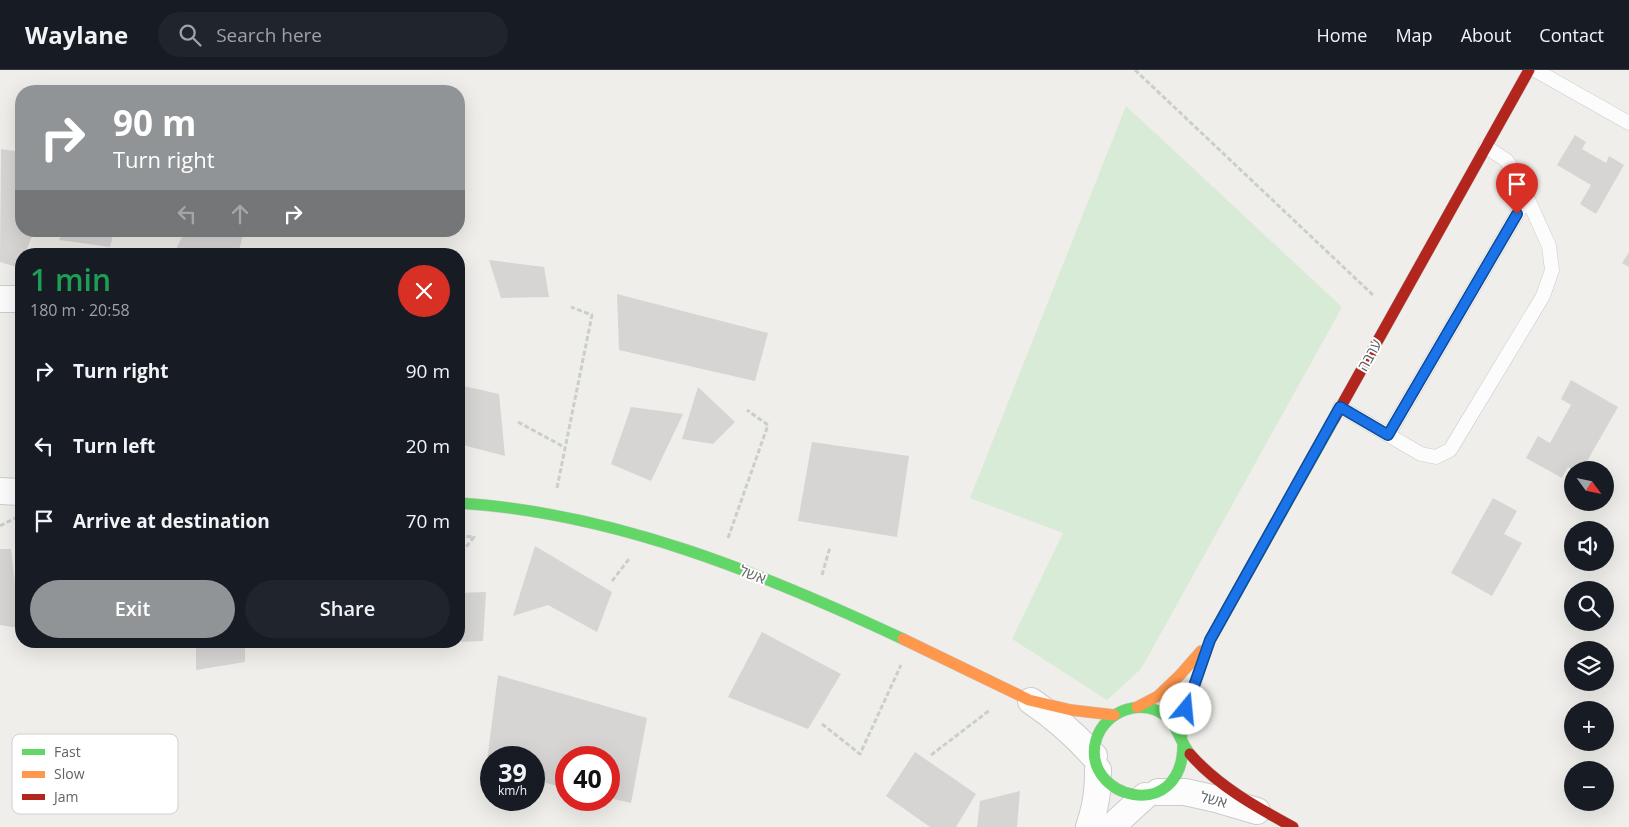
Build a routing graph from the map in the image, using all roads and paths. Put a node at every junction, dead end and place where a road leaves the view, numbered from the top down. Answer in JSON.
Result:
{"nodes":[{"id":1,"x":1135,"y":70,"type":"edge"},
{"id":2,"x":1529,"y":70,"type":"edge"},
{"id":3,"x":1535,"y":70,"type":"edge"},
{"id":4,"x":1629,"y":123,"type":"edge"},
{"id":5,"x":1486,"y":147,"type":"junction"},
{"id":6,"x":1527,"y":197,"type":"junction"},
{"id":7,"x":0,"y":299,"type":"edge"},
{"id":8,"x":15,"y":299,"type":"edge"},
{"id":9,"x":571,"y":307,"type":"dead end"},
{"id":10,"x":1393,"y":314,"type":"junction"},
{"id":11,"x":1340,"y":407,"type":"junction"},
{"id":12,"x":747,"y":410,"type":"dead end"},
{"id":13,"x":518,"y":422,"type":"dead end"},
{"id":14,"x":1388,"y":435,"type":"junction"},
{"id":15,"x":564,"y":446,"type":"junction"},
{"id":16,"x":0,"y":491,"type":"edge"},
{"id":17,"x":15,"y":492,"type":"edge"},
{"id":18,"x":465,"y":504,"type":"edge"},
{"id":19,"x":552,"y":513,"type":"junction"},
{"id":20,"x":15,"y":517,"type":"edge"},
{"id":21,"x":0,"y":526,"type":"edge"},
{"id":22,"x":465,"y":536,"type":"edge"},
{"id":23,"x":465,"y":548,"type":"edge"},
{"id":24,"x":719,"y":562,"type":"junction"},
{"id":25,"x":1210,"y":640,"type":"junction"},
{"id":26,"x":911,"y":644,"type":"junction"},
{"id":27,"x":1022,"y":696,"type":"junction"},
{"id":28,"x":1137,"y":707,"type":"junction"},
{"id":29,"x":1114,"y":714,"type":"junction"},
{"id":30,"x":822,"y":724,"type":"dead end"},
{"id":31,"x":1182,"y":741,"type":"junction"},
{"id":32,"x":931,"y":755,"type":"dead end"},
{"id":33,"x":1096,"y":763,"type":"junction"},
{"id":34,"x":1151,"y":794,"type":"junction"},
{"id":35,"x":1269,"y":814,"type":"junction"},
{"id":36,"x":1089,"y":827,"type":"edge"},
{"id":37,"x":1112,"y":827,"type":"edge"},
{"id":38,"x":1293,"y":827,"type":"edge"}],
"edges":[{"from":1,"to":10,"type":"path"},
{"from":2,"to":5,"type":"street","name":"ערבה"},
{"from":3,"to":4,"type":"lane"},
{"from":5,"to":6,"type":"lane"},
{"from":5,"to":10,"type":"street","name":"ערבה"},
{"from":6,"to":14,"type":"lane"},
{"from":6,"to":14,"type":"lane"},
{"from":7,"to":8,"type":"street"},
{"from":9,"to":15,"type":"path"},
{"from":10,"to":11,"type":"street","name":"ערבה"},
{"from":11,"to":14,"type":"lane"},
{"from":11,"to":25,"type":"street","name":"ערבה"},
{"from":12,"to":24,"type":"path"},
{"from":13,"to":15,"type":"path"},
{"from":15,"to":19,"type":"path"},
{"from":16,"to":17,"type":"street"},
{"from":18,"to":19,"type":"street","name":"אשל"},
{"from":19,"to":24,"type":"street","name":"אשל"},
{"from":20,"to":21,"type":"path"},
{"from":22,"to":23,"type":"path"},
{"from":24,"to":26,"type":"street","name":"אשל"},
{"from":25,"to":28,"type":"street","name":"ערבה"},
{"from":25,"to":31,"type":"street","name":"ערבה"},
{"from":26,"to":27,"type":"street","name":"אשל"},
{"from":26,"to":30,"type":"path"},
{"from":27,"to":29,"type":"street","name":"אשל"},
{"from":27,"to":32,"type":"path"},
{"from":27,"to":33,"type":"street","name":"אשל"},
{"from":28,"to":29,"type":"street"},
{"from":28,"to":31,"type":"street"},
{"from":29,"to":33,"type":"street"},
{"from":31,"to":34,"type":"street"},
{"from":31,"to":35,"type":"street","name":"אשל"},
{"from":33,"to":34,"type":"street"},
{"from":33,"to":36,"type":"street"},
{"from":34,"to":35,"type":"street","name":"אשל"},
{"from":34,"to":37,"type":"street"},
{"from":35,"to":38,"type":"street","name":"אשל"}]}
